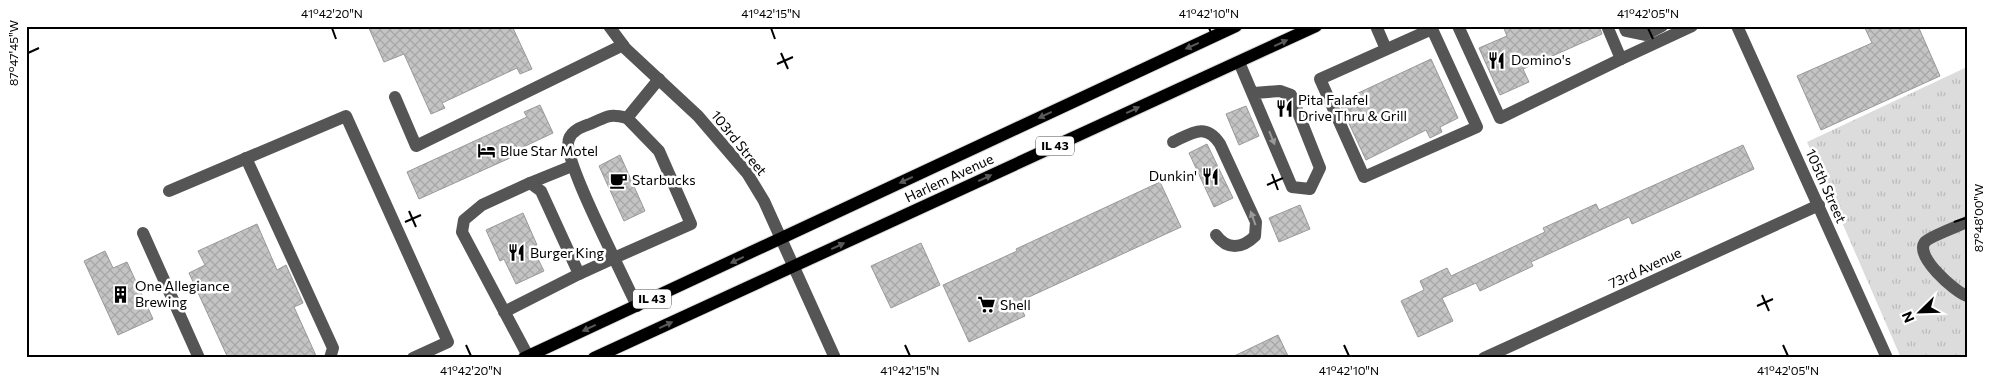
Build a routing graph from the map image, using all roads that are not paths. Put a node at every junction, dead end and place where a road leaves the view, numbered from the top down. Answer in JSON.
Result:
{"nodes":[{"id":1,"x":609,"y":26,"type":"edge"},
{"id":2,"x":1236,"y":26,"type":"edge"},
{"id":3,"x":1316,"y":26,"type":"edge"},
{"id":4,"x":1376,"y":26,"type":"edge"},
{"id":5,"x":1458,"y":26,"type":"edge"},
{"id":6,"x":1607,"y":26,"type":"edge"},
{"id":7,"x":1662,"y":26,"type":"edge"},
{"id":8,"x":1692,"y":26,"type":"edge"},
{"id":9,"x":1738,"y":26,"type":"edge"},
{"id":10,"x":1625,"y":28,"type":"edge"},
{"id":11,"x":622,"y":45,"type":"junction"},
{"id":12,"x":1386,"y":49,"type":"junction"},
{"id":13,"x":1635,"y":52,"type":"junction"},
{"id":14,"x":1621,"y":59,"type":"junction"},
{"id":15,"x":1239,"y":62,"type":"junction"},
{"id":16,"x":659,"y":79,"type":"junction"},
{"id":17,"x":1254,"y":93,"type":"junction"},
{"id":18,"x":395,"y":98,"type":"dead end"},
{"id":19,"x":627,"y":118,"type":"junction"},
{"id":20,"x":1173,"y":142,"type":"dead end"},
{"id":21,"x":246,"y":158,"type":"junction"},
{"id":22,"x":572,"y":166,"type":"junction"},
{"id":23,"x":530,"y":184,"type":"junction"},
{"id":24,"x":169,"y":192,"type":"dead end"},
{"id":25,"x":1819,"y":205,"type":"junction"},
{"id":26,"x":1967,"y":222,"type":"edge"},
{"id":27,"x":143,"y":233,"type":"dead end"},
{"id":28,"x":1216,"y":235,"type":"dead end"},
{"id":29,"x":781,"y":239,"type":"junction"},
{"id":30,"x":614,"y":258,"type":"junction"},
{"id":31,"x":793,"y":266,"type":"junction"},
{"id":32,"x":579,"y":274,"type":"junction"},
{"id":33,"x":1967,"y":296,"type":"edge"},
{"id":34,"x":637,"y":306,"type":"junction"},
{"id":35,"x":504,"y":312,"type":"junction"},
{"id":36,"x":526,"y":357,"type":"edge"},
{"id":37,"x":199,"y":358,"type":"edge"},
{"id":38,"x":330,"y":358,"type":"edge"},
{"id":39,"x":413,"y":358,"type":"edge"},
{"id":40,"x":594,"y":358,"type":"edge"},
{"id":41,"x":835,"y":358,"type":"edge"},
{"id":42,"x":1484,"y":358,"type":"edge"},
{"id":43,"x":1887,"y":358,"type":"edge"}],
"edges":[{"from":1,"to":11,"type":"street","name":"103rd Street"},
{"from":2,"to":29,"type":"main road","name":"Harlem Avenue","number":"IL 43","one_way":true},
{"from":15,"to":3,"type":"main road","name":"Harlem Avenue","number":"IL 43","one_way":true},
{"from":4,"to":12,"type":"street"},
{"from":5,"to":14,"type":"street"},
{"from":6,"to":14,"type":"street"},
{"from":7,"to":10,"type":"street"},
{"from":8,"to":13,"type":"street"},
{"from":9,"to":25,"type":"street","name":"105th Street"},
{"from":10,"to":13,"type":"street"},
{"from":11,"to":16,"type":"street","name":"103rd Street"},
{"from":11,"to":18,"type":"street"},
{"from":12,"to":12,"type":"street"},
{"from":13,"to":14,"type":"street"},
{"from":15,"to":17,"type":"street"},
{"from":31,"to":15,"type":"main road","name":"Harlem Avenue","number":"IL 43","one_way":true},
{"from":16,"to":19,"type":"street"},
{"from":16,"to":29,"type":"street","name":"103rd Street"},
{"from":17,"to":17,"type":"street","one_way":true},
{"from":19,"to":22,"type":"street"},
{"from":19,"to":30,"type":"street"},
{"from":28,"to":20,"type":"street","one_way":true},
{"from":21,"to":24,"type":"street"},
{"from":21,"to":38,"type":"street"},
{"from":21,"to":39,"type":"street"},
{"from":22,"to":23,"type":"street"},
{"from":22,"to":30,"type":"street"},
{"from":23,"to":32,"type":"street"},
{"from":23,"to":35,"type":"street"},
{"from":25,"to":42,"type":"street","name":"73rd Avenue"},
{"from":25,"to":43,"type":"street","name":"105th Street"},
{"from":26,"to":33,"type":"street"},
{"from":27,"to":37,"type":"street"},
{"from":29,"to":31,"type":"street","name":"103rd Street"},
{"from":29,"to":34,"type":"main road","name":"Harlem Avenue","number":"IL 43","one_way":true},
{"from":30,"to":32,"type":"street"},
{"from":30,"to":34,"type":"street"},
{"from":40,"to":31,"type":"main road","name":"Harlem Avenue","number":"IL 43","one_way":true},
{"from":31,"to":41,"type":"street","name":"103rd Street"},
{"from":32,"to":35,"type":"street"},
{"from":34,"to":36,"type":"main road","name":"Harlem Avenue","number":"IL 43","one_way":true},
{"from":35,"to":36,"type":"street"}]}
